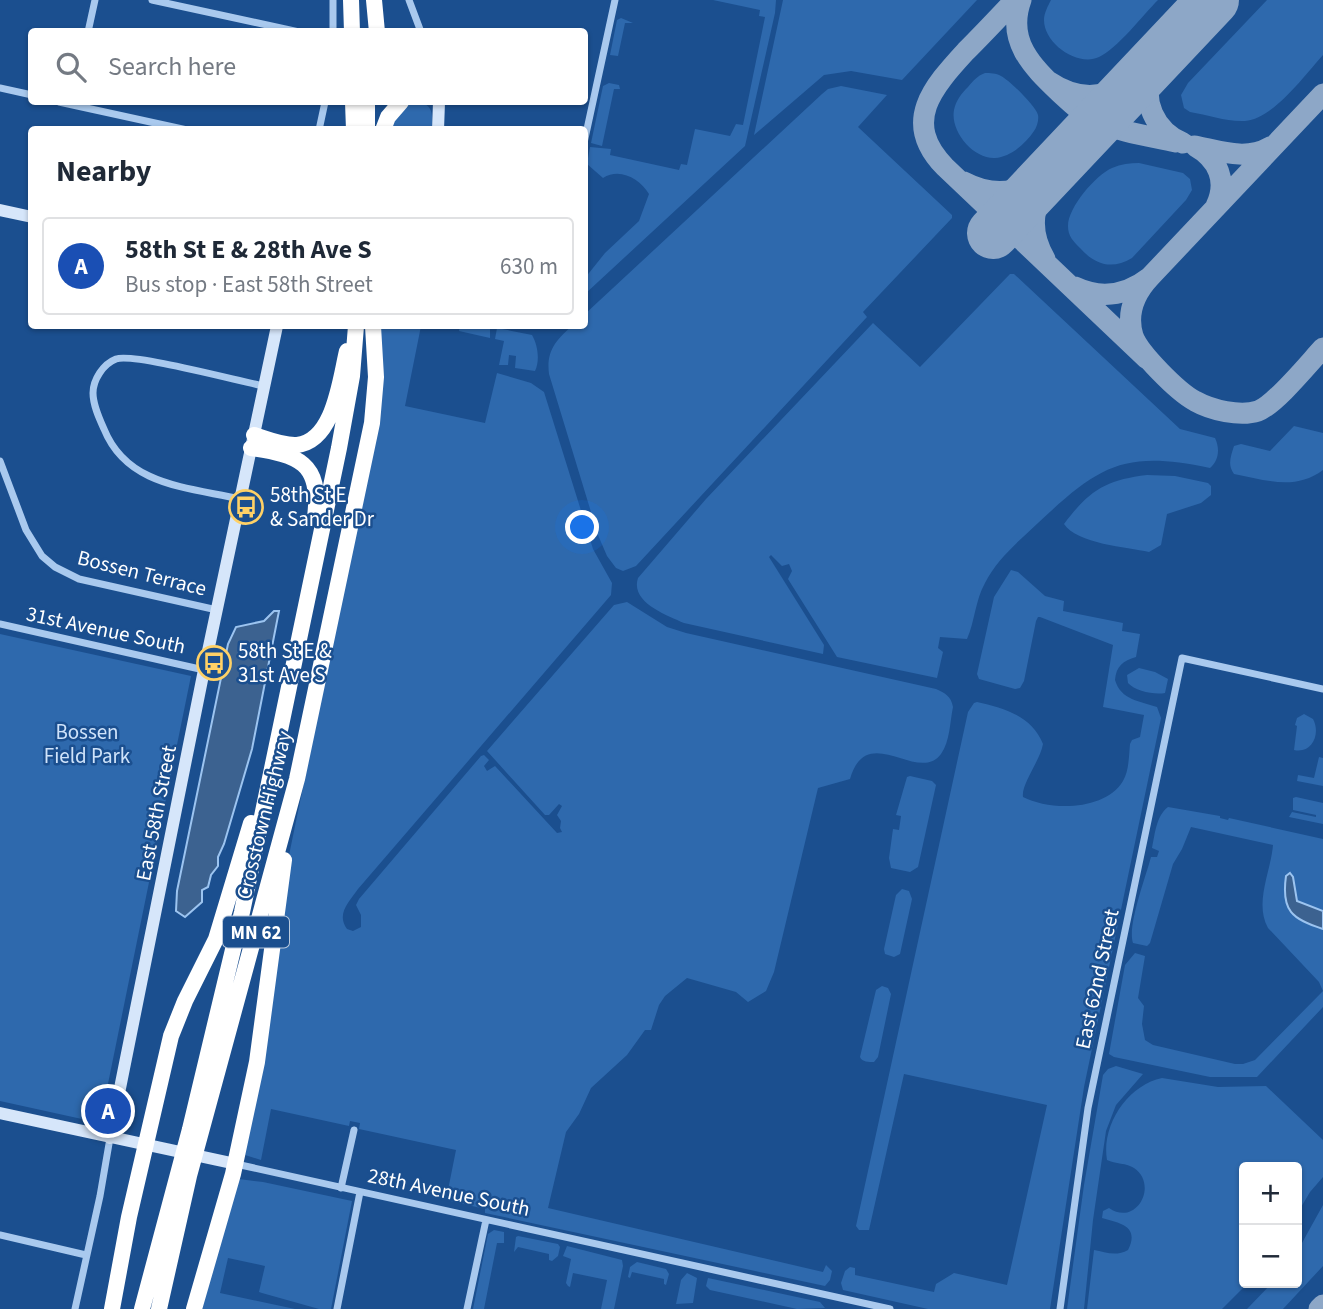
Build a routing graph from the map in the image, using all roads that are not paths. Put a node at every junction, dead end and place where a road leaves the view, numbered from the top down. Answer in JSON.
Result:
{"nodes":[{"id":1,"x":95,"y":0,"type":"edge"},
{"id":2,"x":152,"y":0,"type":"edge"},
{"id":3,"x":333,"y":0,"type":"edge"},
{"id":4,"x":351,"y":0,"type":"edge"},
{"id":5,"x":365,"y":0,"type":"edge"},
{"id":6,"x":374,"y":0,"type":"edge"},
{"id":7,"x":409,"y":0,"type":"edge"},
{"id":8,"x":615,"y":0,"type":"edge"},
{"id":9,"x":89,"y":28,"type":"edge"},
{"id":10,"x":281,"y":28,"type":"edge"},
{"id":11,"x":333,"y":28,"type":"edge"},
{"id":12,"x":352,"y":28,"type":"edge"},
{"id":13,"x":366,"y":28,"type":"edge"},
{"id":14,"x":377,"y":28,"type":"edge"},
{"id":15,"x":420,"y":28,"type":"edge"},
{"id":16,"x":0,"y":88,"type":"edge"},
{"id":17,"x":28,"y":94,"type":"edge"},
{"id":18,"x":81,"y":105,"type":"edge"},
{"id":19,"x":324,"y":105,"type":"edge"},
{"id":20,"x":353,"y":105,"type":"edge"},
{"id":21,"x":367,"y":105,"type":"edge"},
{"id":22,"x":398,"y":105,"type":"edge"},
{"id":23,"x":439,"y":105,"type":"edge"},
{"id":24,"x":170,"y":126,"type":"edge"},
{"id":25,"x":320,"y":126,"type":"edge"},
{"id":26,"x":354,"y":126,"type":"edge"},
{"id":27,"x":368,"y":126,"type":"edge"},
{"id":28,"x":385,"y":126,"type":"edge"},
{"id":29,"x":438,"y":126,"type":"edge"},
{"id":30,"x":588,"y":126,"type":"edge"},
{"id":31,"x":0,"y":210,"type":"edge"},
{"id":32,"x":28,"y":216,"type":"edge"},
{"id":33,"x":275,"y":329,"type":"edge"},
{"id":34,"x":354,"y":329,"type":"edge"},
{"id":35,"x":355,"y":329,"type":"edge"},
{"id":36,"x":373,"y":329,"type":"edge"},
{"id":37,"x":264,"y":386,"type":"junction"},
{"id":38,"x":252,"y":442,"type":"junction"},
{"id":39,"x":0,"y":461,"type":"edge"},
{"id":40,"x":240,"y":499,"type":"junction"},
{"id":41,"x":216,"y":610,"type":"junction"},
{"id":42,"x":0,"y":624,"type":"edge"},
{"id":43,"x":299,"y":634,"type":"junction"},
{"id":44,"x":204,"y":670,"type":"junction"},
{"id":45,"x":1323,"y":689,"type":"edge"},
{"id":46,"x":273,"y":762,"type":"junction"},
{"id":47,"x":297,"y":779,"type":"junction"},
{"id":48,"x":0,"y":1113,"type":"edge"},
{"id":49,"x":195,"y":1130,"type":"junction"},
{"id":50,"x":354,"y":1130,"type":"dead end"},
{"id":51,"x":110,"y":1138,"type":"junction"},
{"id":52,"x":145,"y":1146,"type":"junction"},
{"id":53,"x":236,"y":1164,"type":"junction"},
{"id":54,"x":183,"y":1175,"type":"junction"},
{"id":55,"x":341,"y":1188,"type":"junction"},
{"id":56,"x":360,"y":1192,"type":"junction"},
{"id":57,"x":486,"y":1220,"type":"junction"},
{"id":58,"x":0,"y":1235,"type":"edge"},
{"id":59,"x":86,"y":1255,"type":"junction"},
{"id":60,"x":75,"y":1309,"type":"edge"},
{"id":61,"x":112,"y":1309,"type":"edge"},
{"id":62,"x":142,"y":1309,"type":"edge"},
{"id":63,"x":159,"y":1309,"type":"edge"},
{"id":64,"x":194,"y":1309,"type":"edge"},
{"id":65,"x":338,"y":1309,"type":"edge"},
{"id":66,"x":467,"y":1309,"type":"edge"},
{"id":67,"x":890,"y":1309,"type":"edge"},
{"id":68,"x":1060,"y":1309,"type":"edge"}],
"edges":[{"from":1,"to":9,"type":"street"},
{"from":2,"to":10,"type":"street"},
{"from":3,"to":11,"type":"street"},
{"from":4,"to":12,"type":"highway"},
{"from":5,"to":13,"type":"highway"},
{"from":6,"to":14,"type":"highway"},
{"from":7,"to":15,"type":"street"},
{"from":8,"to":30,"type":"street"},
{"from":16,"to":17,"type":"street"},
{"from":18,"to":24,"type":"street"},
{"from":19,"to":25,"type":"street"},
{"from":20,"to":26,"type":"highway"},
{"from":21,"to":27,"type":"highway"},
{"from":22,"to":28,"type":"highway"},
{"from":23,"to":29,"type":"street"},
{"from":31,"to":32,"type":"street"},
{"from":33,"to":37,"type":"street","name":"East 58th Street"},
{"from":34,"to":38,"type":"highway"},
{"from":35,"to":43,"type":"highway","name":"Crosstown Highway","number":"MN 62"},
{"from":36,"to":47,"type":"highway","name":"Crosstown Highway","number":"MN 62"},
{"from":37,"to":38,"type":"street","name":"East 58th Street"},
{"from":37,"to":40,"type":"street"},
{"from":38,"to":40,"type":"street","name":"East 58th Street"},
{"from":38,"to":43,"type":"highway"},
{"from":39,"to":41,"type":"street","name":"Bossen Terrace"},
{"from":40,"to":41,"type":"street","name":"East 58th Street"},
{"from":41,"to":44,"type":"street","name":"East 58th Street"},
{"from":42,"to":44,"type":"street","name":"31st Avenue South"},
{"from":43,"to":46,"type":"highway","name":"Crosstown Highway","number":"MN 62"},
{"from":44,"to":51,"type":"street","name":"East 58th Street"},
{"from":45,"to":68,"type":"street","name":"East 62nd Street"},
{"from":46,"to":49,"type":"highway","name":"Crosstown Highway","number":"MN 62"},
{"from":46,"to":52,"type":"highway"},
{"from":47,"to":49,"type":"highway","name":"Crosstown Highway","number":"MN 62"},
{"from":47,"to":53,"type":"highway"},
{"from":48,"to":51,"type":"street","name":"28th Avenue South"},
{"from":49,"to":54,"type":"highway","name":"Crosstown Highway","number":"MN 62"},
{"from":50,"to":55,"type":"street"},
{"from":51,"to":52,"type":"street","name":"28th Avenue South"},
{"from":51,"to":59,"type":"street","name":"East 58th Street"},
{"from":52,"to":53,"type":"street","name":"28th Avenue South"},
{"from":52,"to":61,"type":"highway"},
{"from":53,"to":55,"type":"street","name":"28th Avenue South"},
{"from":53,"to":64,"type":"highway"},
{"from":54,"to":62,"type":"highway","name":"Crosstown Highway","number":"MN 62"},
{"from":54,"to":63,"type":"highway","name":"Crosstown Highway","number":"MN 62"},
{"from":55,"to":56,"type":"street","name":"28th Avenue South"},
{"from":56,"to":57,"type":"street","name":"28th Avenue South"},
{"from":56,"to":65,"type":"street"},
{"from":57,"to":66,"type":"street"},
{"from":57,"to":67,"type":"street","name":"28th Avenue South"},
{"from":58,"to":59,"type":"street"},
{"from":59,"to":60,"type":"street","name":"East 58th Street"}]}
